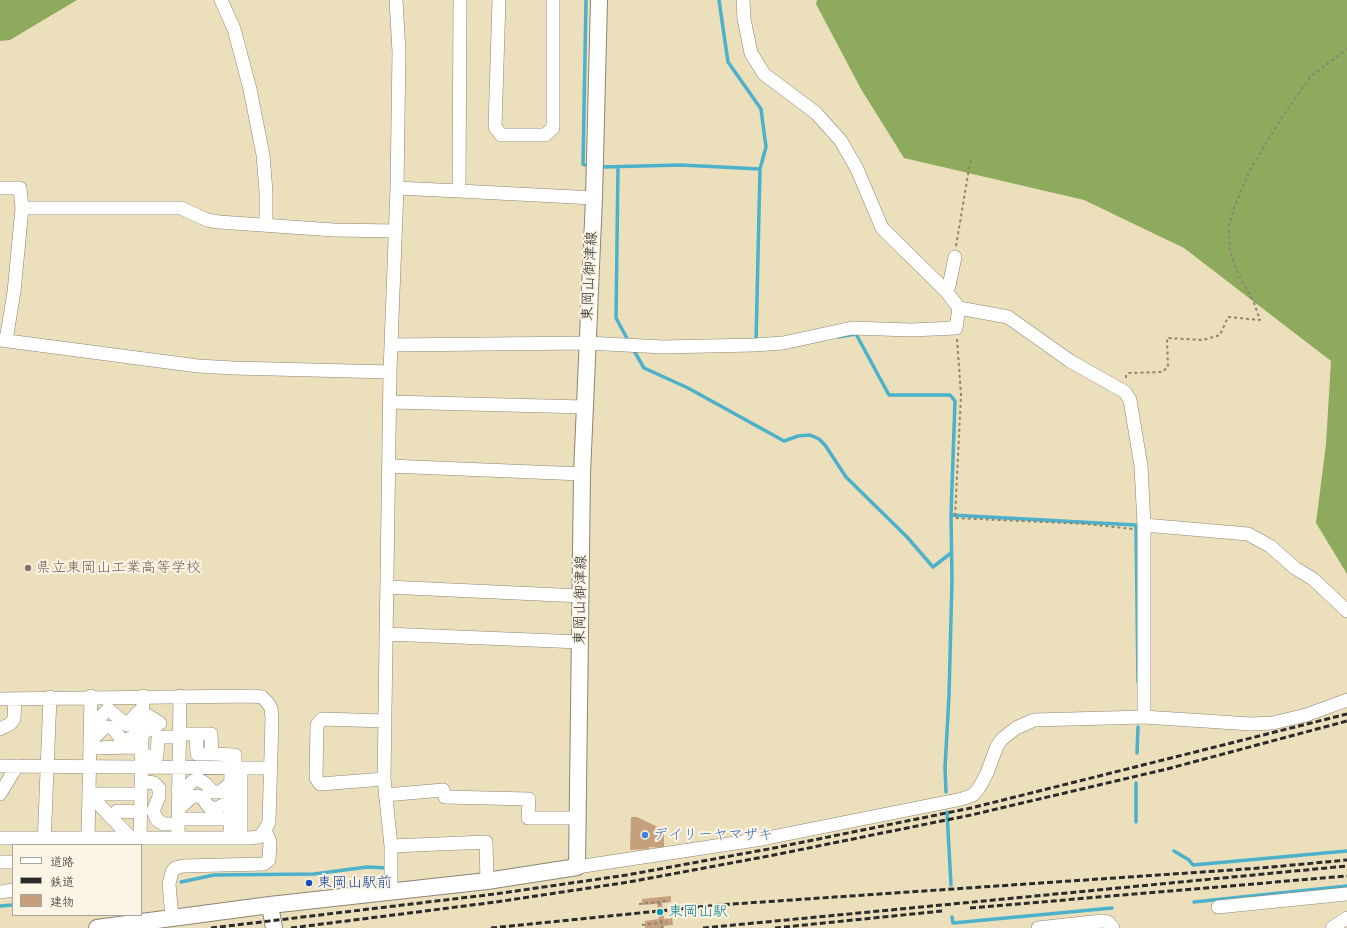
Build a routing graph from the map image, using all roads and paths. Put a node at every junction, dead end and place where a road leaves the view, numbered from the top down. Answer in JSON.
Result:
{"nodes":[{"id":1,"x":221,"y":0,"type":"edge"},
{"id":2,"x":396,"y":0,"type":"edge"},
{"id":3,"x":460,"y":0,"type":"edge"},
{"id":4,"x":499,"y":0,"type":"edge"},
{"id":5,"x":553,"y":0,"type":"edge"},
{"id":6,"x":599,"y":0,"type":"edge"},
{"id":7,"x":743,"y":0,"type":"edge"},
{"id":8,"x":1347,"y":49,"type":"edge"},
{"id":9,"x":970,"y":157,"type":"dead end"},
{"id":10,"x":0,"y":188,"type":"edge"},
{"id":11,"x":397,"y":188,"type":"junction"},
{"id":12,"x":459,"y":191,"type":"junction"},
{"id":13,"x":594,"y":198,"type":"junction"},
{"id":14,"x":22,"y":208,"type":"junction"},
{"id":15,"x":266,"y":224,"type":"junction"},
{"id":16,"x":395,"y":231,"type":"junction"},
{"id":17,"x":954,"y":257,"type":"joint"},
{"id":18,"x":946,"y":291,"type":"junction"},
{"id":19,"x":959,"y":308,"type":"junction"},
{"id":20,"x":956,"y":328,"type":"junction"},
{"id":21,"x":3,"y":340,"type":"edge"},
{"id":22,"x":587,"y":343,"type":"junction"},
{"id":23,"x":392,"y":344,"type":"junction"},
{"id":24,"x":390,"y":372,"type":"junction"},
{"id":25,"x":1125,"y":392,"type":"junction"},
{"id":26,"x":390,"y":402,"type":"junction"},
{"id":27,"x":584,"y":407,"type":"junction"},
{"id":28,"x":389,"y":466,"type":"junction"},
{"id":29,"x":582,"y":474,"type":"junction"},
{"id":30,"x":1144,"y":527,"type":"junction"},
{"id":31,"x":387,"y":587,"type":"junction"},
{"id":32,"x":581,"y":596,"type":"junction"},
{"id":33,"x":1347,"y":610,"type":"edge"},
{"id":34,"x":386,"y":634,"type":"junction"},
{"id":35,"x":580,"y":642,"type":"junction"},
{"id":36,"x":91,"y":696,"type":"junction"},
{"id":37,"x":142,"y":696,"type":"junction"},
{"id":38,"x":180,"y":696,"type":"junction"},
{"id":39,"x":50,"y":697,"type":"junction"},
{"id":40,"x":15,"y":698,"type":"junction"},
{"id":41,"x":0,"y":699,"type":"edge"},
{"id":42,"x":1347,"y":700,"type":"edge"},
{"id":43,"x":142,"y":712,"type":"junction"},
{"id":44,"x":1144,"y":717,"type":"junction"},
{"id":45,"x":91,"y":720,"type":"junction"},
{"id":46,"x":385,"y":721,"type":"junction"},
{"id":47,"x":0,"y":729,"type":"edge"},
{"id":48,"x":179,"y":736,"type":"junction"},
{"id":49,"x":90,"y":741,"type":"junction"},
{"id":50,"x":141,"y":747,"type":"junction"},
{"id":51,"x":0,"y":766,"type":"edge"},
{"id":52,"x":17,"y":766,"type":"junction"},
{"id":53,"x":48,"y":766,"type":"junction"},
{"id":54,"x":89,"y":767,"type":"junction"},
{"id":55,"x":179,"y":767,"type":"junction"},
{"id":56,"x":235,"y":768,"type":"junction"},
{"id":57,"x":270,"y":768,"type":"junction"},
{"id":58,"x":384,"y":779,"type":"junction"},
{"id":59,"x":231,"y":783,"type":"junction"},
{"id":60,"x":141,"y":788,"type":"junction"},
{"id":61,"x":178,"y":790,"type":"junction"},
{"id":62,"x":0,"y":794,"type":"edge"},
{"id":63,"x":89,"y":794,"type":"junction"},
{"id":64,"x":385,"y":795,"type":"junction"},
{"id":65,"x":231,"y":801,"type":"junction"},
{"id":66,"x":178,"y":805,"type":"junction"},
{"id":67,"x":123,"y":808,"type":"dead end"},
{"id":68,"x":140,"y":812,"type":"junction"},
{"id":69,"x":576,"y":818,"type":"junction"},
{"id":70,"x":230,"y":819,"type":"junction"},
{"id":71,"x":178,"y":822,"type":"junction"},
{"id":72,"x":266,"y":830,"type":"junction"},
{"id":73,"x":0,"y":838,"type":"edge"},
{"id":74,"x":136,"y":838,"type":"junction"},
{"id":75,"x":178,"y":838,"type":"junction"},
{"id":76,"x":235,"y":838,"type":"junction"},
{"id":77,"x":83,"y":840,"type":"edge"},
{"id":78,"x":45,"y":841,"type":"edge"},
{"id":79,"x":391,"y":846,"type":"junction"},
{"id":80,"x":0,"y":862,"type":"edge"},
{"id":81,"x":12,"y":862,"type":"edge"},
{"id":82,"x":577,"y":867,"type":"junction"},
{"id":83,"x":487,"y":881,"type":"junction"},
{"id":84,"x":12,"y":890,"type":"edge"},
{"id":85,"x":391,"y":891,"type":"junction"},
{"id":86,"x":0,"y":892,"type":"edge"},
{"id":87,"x":1347,"y":894,"type":"edge"},
{"id":88,"x":666,"y":901,"type":"dead end"},
{"id":89,"x":659,"y":902,"type":"junction"},
{"id":90,"x":639,"y":904,"type":"dead end"},
{"id":91,"x":270,"y":905,"type":"junction"},
{"id":92,"x":1218,"y":907,"type":"dead end"},
{"id":93,"x":172,"y":918,"type":"junction"},
{"id":94,"x":1347,"y":918,"type":"edge"},
{"id":95,"x":661,"y":922,"type":"junction"},
{"id":96,"x":667,"y":922,"type":"dead end"},
{"id":97,"x":642,"y":925,"type":"dead end"},
{"id":98,"x":98,"y":928,"type":"edge"},
{"id":99,"x":274,"y":928,"type":"edge"},
{"id":100,"x":662,"y":928,"type":"edge"},
{"id":101,"x":1038,"y":928,"type":"edge"},
{"id":102,"x":1113,"y":928,"type":"edge"},
{"id":103,"x":1332,"y":928,"type":"edge"}],
"edges":[{"from":1,"to":15,"type":"street"},
{"from":2,"to":11,"type":"street"},
{"from":3,"to":12,"type":"street"},
{"from":4,"to":5,"type":"street"},
{"from":6,"to":13,"type":"main road","name":"東岡山御津線"},
{"from":7,"to":18,"type":"street"},
{"from":8,"to":25,"type":"path"},
{"from":9,"to":17,"type":"path"},
{"from":10,"to":14,"type":"street"},
{"from":11,"to":12,"type":"street"},
{"from":11,"to":16,"type":"street"},
{"from":12,"to":13,"type":"street"},
{"from":13,"to":22,"type":"main road","name":"東岡山御津線"},
{"from":14,"to":15,"type":"street"},
{"from":14,"to":21,"type":"street"},
{"from":15,"to":16,"type":"street"},
{"from":16,"to":23,"type":"street"},
{"from":17,"to":18,"type":"street"},
{"from":18,"to":19,"type":"street"},
{"from":19,"to":20,"type":"street"},
{"from":19,"to":25,"type":"street"},
{"from":20,"to":22,"type":"street"},
{"from":20,"to":30,"type":"path"},
{"from":21,"to":24,"type":"street"},
{"from":22,"to":23,"type":"street"},
{"from":22,"to":27,"type":"main road","name":"東岡山御津線"},
{"from":23,"to":24,"type":"street"},
{"from":24,"to":26,"type":"street"},
{"from":25,"to":30,"type":"street"},
{"from":26,"to":27,"type":"street"},
{"from":26,"to":28,"type":"street"},
{"from":27,"to":29,"type":"main road","name":"東岡山御津線"},
{"from":28,"to":29,"type":"street"},
{"from":28,"to":31,"type":"street"},
{"from":29,"to":32,"type":"main road","name":"東岡山御津線"},
{"from":30,"to":33,"type":"street"},
{"from":30,"to":44,"type":"street"},
{"from":31,"to":32,"type":"street"},
{"from":31,"to":34,"type":"street"},
{"from":32,"to":35,"type":"main road","name":"東岡山御津線"},
{"from":34,"to":35,"type":"street"},
{"from":34,"to":46,"type":"street"},
{"from":35,"to":69,"type":"main road","name":"東岡山御津線"},
{"from":36,"to":37,"type":"street"},
{"from":36,"to":39,"type":"street"},
{"from":36,"to":45,"type":"street"},
{"from":37,"to":38,"type":"street"},
{"from":37,"to":43,"type":"street"},
{"from":38,"to":48,"type":"street"},
{"from":38,"to":57,"type":"street"},
{"from":39,"to":40,"type":"street"},
{"from":39,"to":53,"type":"street"},
{"from":40,"to":41,"type":"street"},
{"from":40,"to":47,"type":"street"},
{"from":42,"to":44,"type":"street"},
{"from":43,"to":45,"type":"street"},
{"from":43,"to":50,"type":"street"},
{"from":43,"to":50,"type":"street"},
{"from":44,"to":82,"type":"street"},
{"from":45,"to":49,"type":"street"},
{"from":46,"to":58,"type":"street"},
{"from":46,"to":58,"type":"street"},
{"from":48,"to":50,"type":"street"},
{"from":48,"to":55,"type":"street"},
{"from":48,"to":56,"type":"street"},
{"from":49,"to":50,"type":"street"},
{"from":49,"to":50,"type":"street"},
{"from":49,"to":54,"type":"street"},
{"from":50,"to":54,"type":"street"},
{"from":50,"to":55,"type":"street"},
{"from":50,"to":60,"type":"street"},
{"from":51,"to":52,"type":"street"},
{"from":52,"to":53,"type":"street"},
{"from":52,"to":62,"type":"street"},
{"from":53,"to":54,"type":"street"},
{"from":53,"to":78,"type":"street"},
{"from":54,"to":63,"type":"street"},
{"from":55,"to":56,"type":"street"},
{"from":55,"to":61,"type":"street"},
{"from":56,"to":57,"type":"street"},
{"from":56,"to":59,"type":"street"},
{"from":56,"to":76,"type":"street"},
{"from":57,"to":72,"type":"street"},
{"from":58,"to":64,"type":"street"},
{"from":59,"to":61,"type":"street"},
{"from":59,"to":65,"type":"street"},
{"from":60,"to":63,"type":"street"},
{"from":60,"to":68,"type":"street"},
{"from":60,"to":71,"type":"street"},
{"from":61,"to":66,"type":"street"},
{"from":63,"to":74,"type":"street"},
{"from":63,"to":77,"type":"street"},
{"from":64,"to":69,"type":"street"},
{"from":64,"to":79,"type":"street"},
{"from":65,"to":66,"type":"street"},
{"from":65,"to":70,"type":"street"},
{"from":66,"to":71,"type":"street"},
{"from":67,"to":68,"type":"street"},
{"from":68,"to":74,"type":"street"},
{"from":69,"to":82,"type":"main road","name":"東岡山御津線"},
{"from":70,"to":71,"type":"street"},
{"from":70,"to":76,"type":"street"},
{"from":71,"to":75,"type":"street"},
{"from":72,"to":76,"type":"street"},
{"from":72,"to":93,"type":"street"},
{"from":73,"to":78,"type":"street"},
{"from":74,"to":75,"type":"street"},
{"from":74,"to":77,"type":"street"},
{"from":75,"to":76,"type":"street"},
{"from":77,"to":78,"type":"street"},
{"from":79,"to":83,"type":"street"},
{"from":79,"to":85,"type":"street"},
{"from":80,"to":81,"type":"street"},
{"from":82,"to":83,"type":"main road"},
{"from":83,"to":85,"type":"main road"},
{"from":84,"to":86,"type":"street"},
{"from":85,"to":91,"type":"main road"},
{"from":87,"to":92,"type":"street"},
{"from":88,"to":89,"type":"path"},
{"from":89,"to":90,"type":"path"},
{"from":89,"to":95,"type":"path"},
{"from":91,"to":93,"type":"main road"},
{"from":91,"to":99,"type":"main road"},
{"from":93,"to":98,"type":"main road"},
{"from":94,"to":103,"type":"street"},
{"from":95,"to":96,"type":"path"},
{"from":95,"to":97,"type":"path"},
{"from":95,"to":100,"type":"path"},
{"from":101,"to":102,"type":"street"}]}
